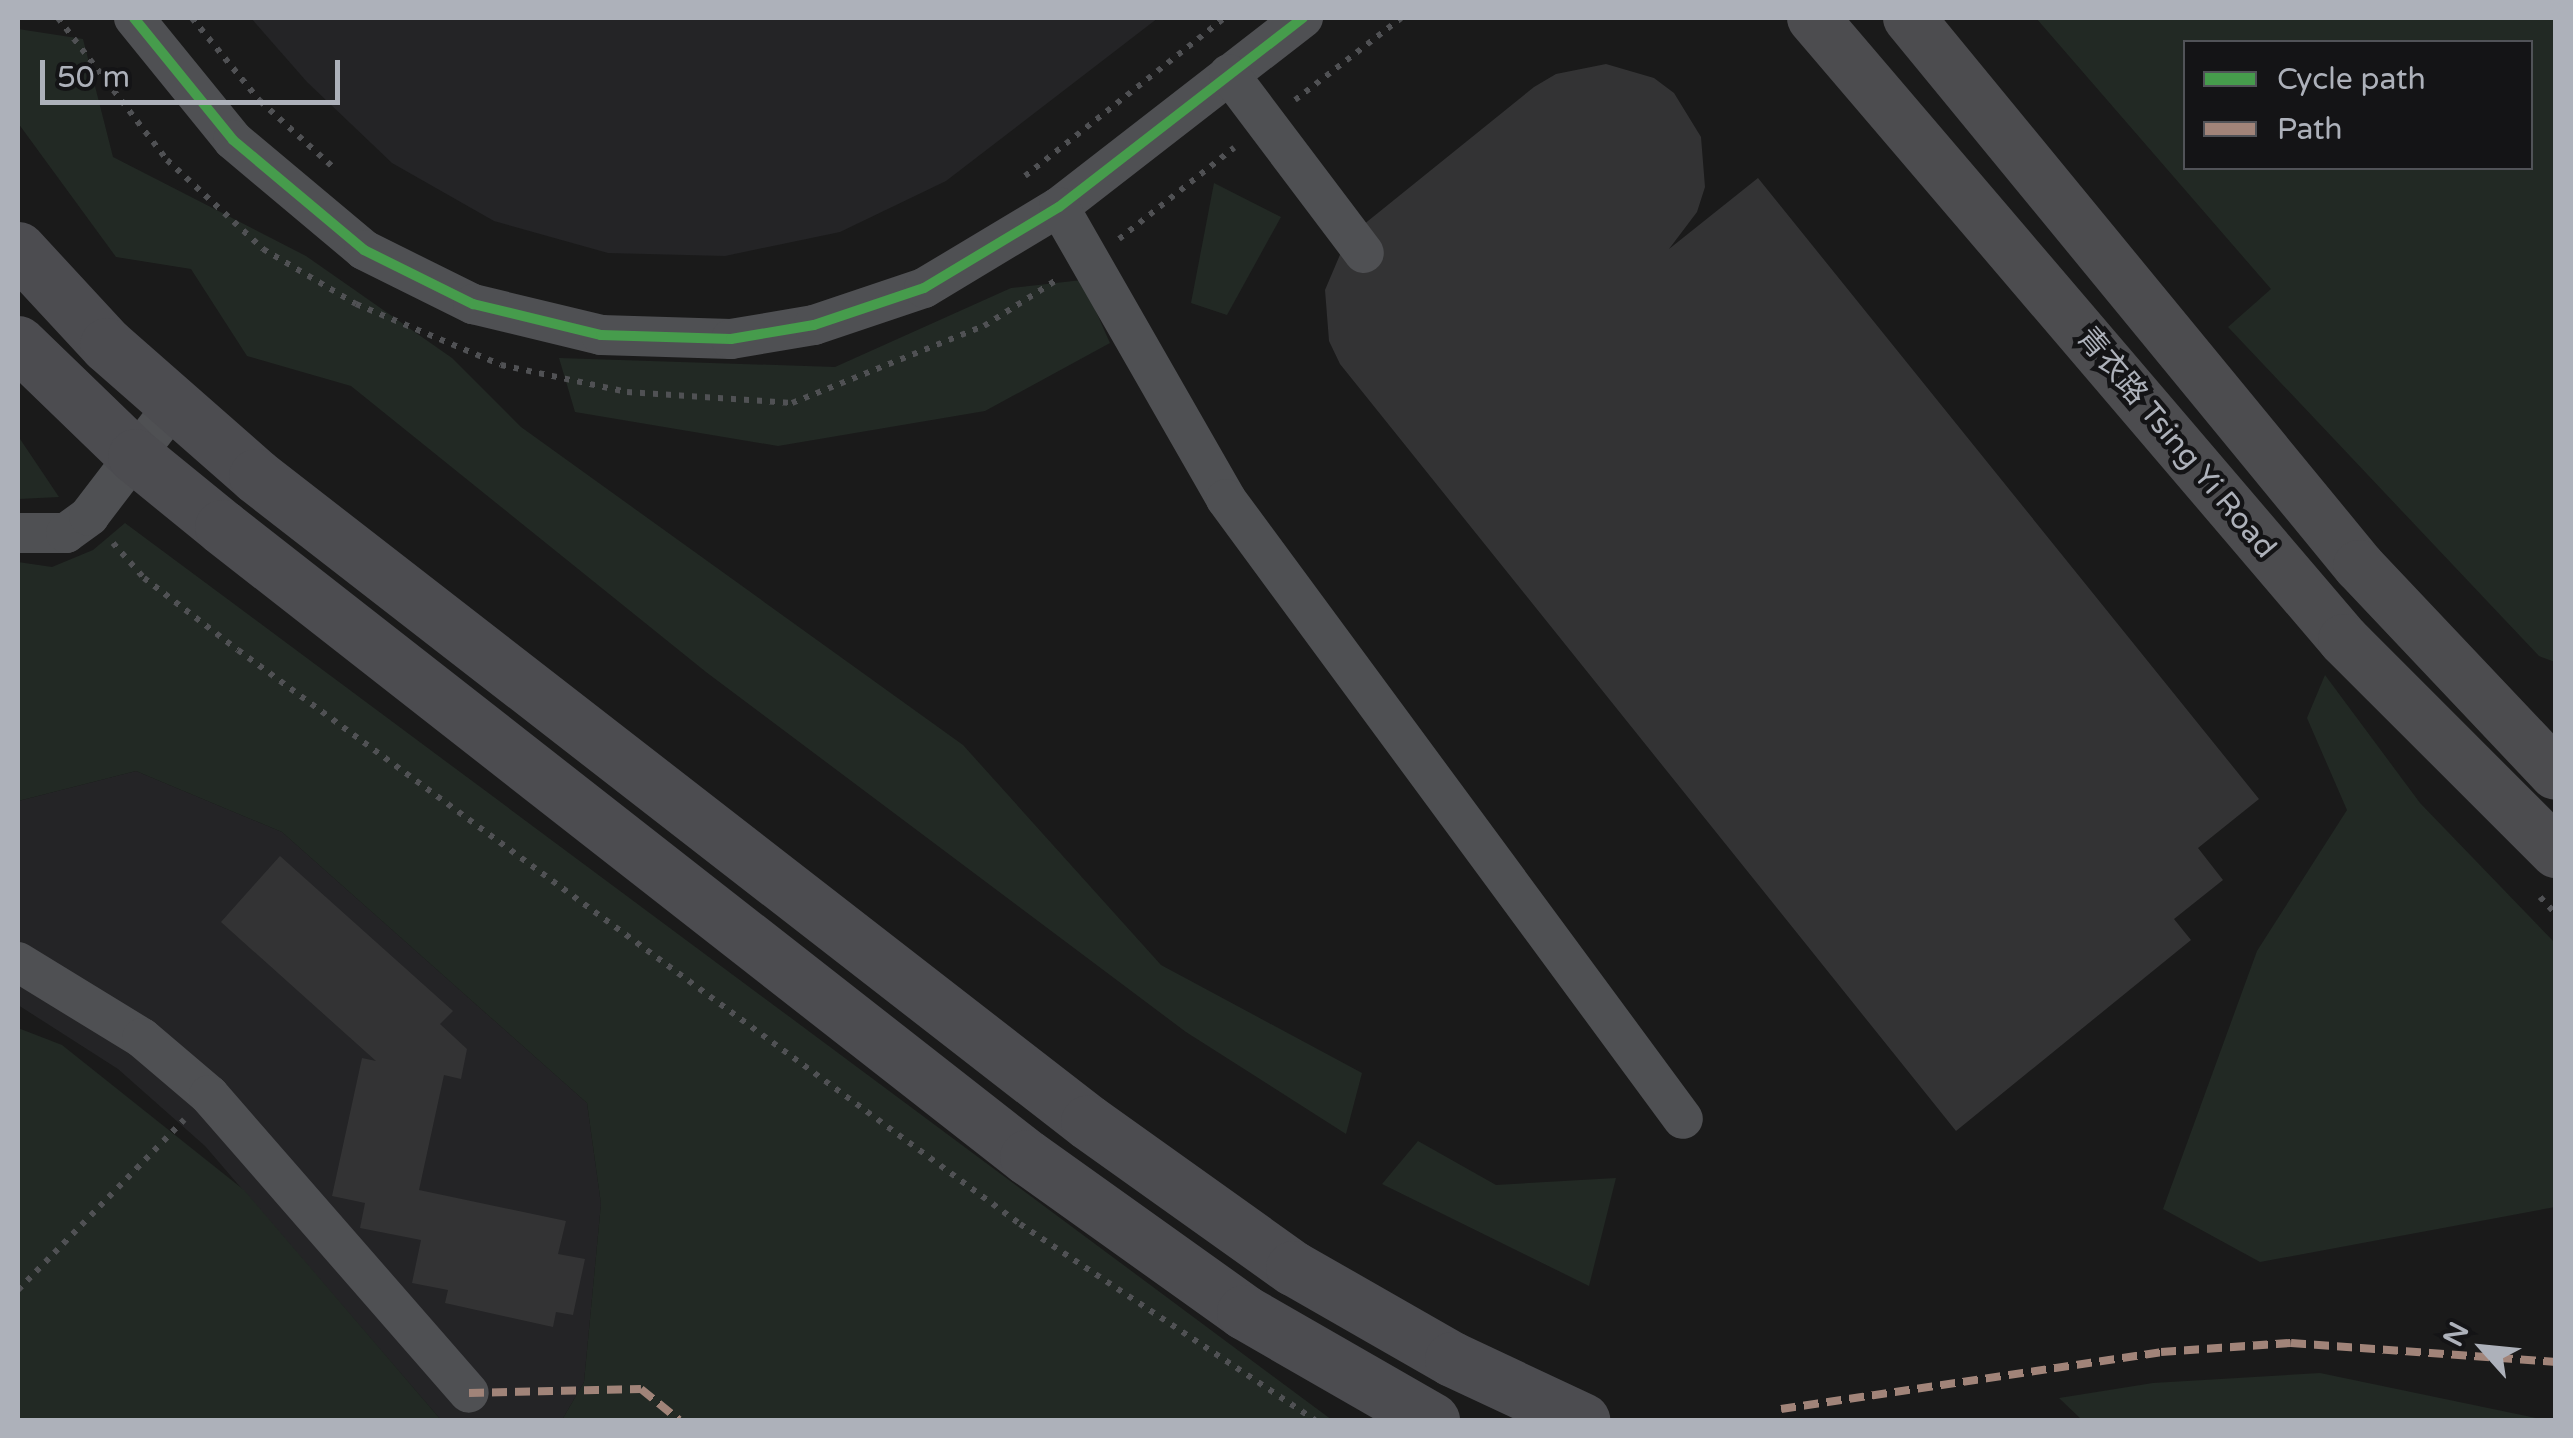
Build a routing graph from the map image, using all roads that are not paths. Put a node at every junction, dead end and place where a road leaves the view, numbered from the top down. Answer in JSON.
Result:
{"nodes":[{"id":1,"x":134,"y":18,"type":"edge"},
{"id":2,"x":1303,"y":18,"type":"edge"},
{"id":3,"x":1814,"y":18,"type":"edge"},
{"id":4,"x":1909,"y":18,"type":"edge"},
{"id":5,"x":1229,"y":74,"type":"junction"},
{"id":6,"x":1059,"y":207,"type":"junction"},
{"id":7,"x":18,"y":249,"type":"edge"},
{"id":8,"x":1364,"y":253,"type":"dead end"},
{"id":9,"x":18,"y":343,"type":"edge"},
{"id":10,"x":173,"y":406,"type":"junction"},
{"id":11,"x":134,"y":456,"type":"junction"},
{"id":12,"x":18,"y":533,"type":"edge"},
{"id":13,"x":2556,"y":774,"type":"edge"},
{"id":14,"x":2556,"y":852,"type":"edge"},
{"id":15,"x":18,"y":962,"type":"edge"},
{"id":16,"x":1683,"y":1119,"type":"dead end"},
{"id":17,"x":468,"y":1393,"type":"dead end"},
{"id":18,"x":1432,"y":1420,"type":"edge"},
{"id":19,"x":1582,"y":1420,"type":"edge"}],
"edges":[{"from":1,"to":6,"type":"street"},
{"from":2,"to":5,"type":"street"},
{"from":3,"to":14,"type":"main road","name":"青衣路 Tsing Yi Road"},
{"from":4,"to":13,"type":"main road","name":"青衣路 Tsing Yi Road"},
{"from":5,"to":6,"type":"street"},
{"from":5,"to":8,"type":"street"},
{"from":6,"to":16,"type":"street"},
{"from":7,"to":10,"type":"highway"},
{"from":9,"to":11,"type":"highway"},
{"from":10,"to":11,"type":"street"},
{"from":10,"to":19,"type":"highway"},
{"from":11,"to":12,"type":"street"},
{"from":11,"to":18,"type":"highway"},
{"from":15,"to":17,"type":"street"}]}
